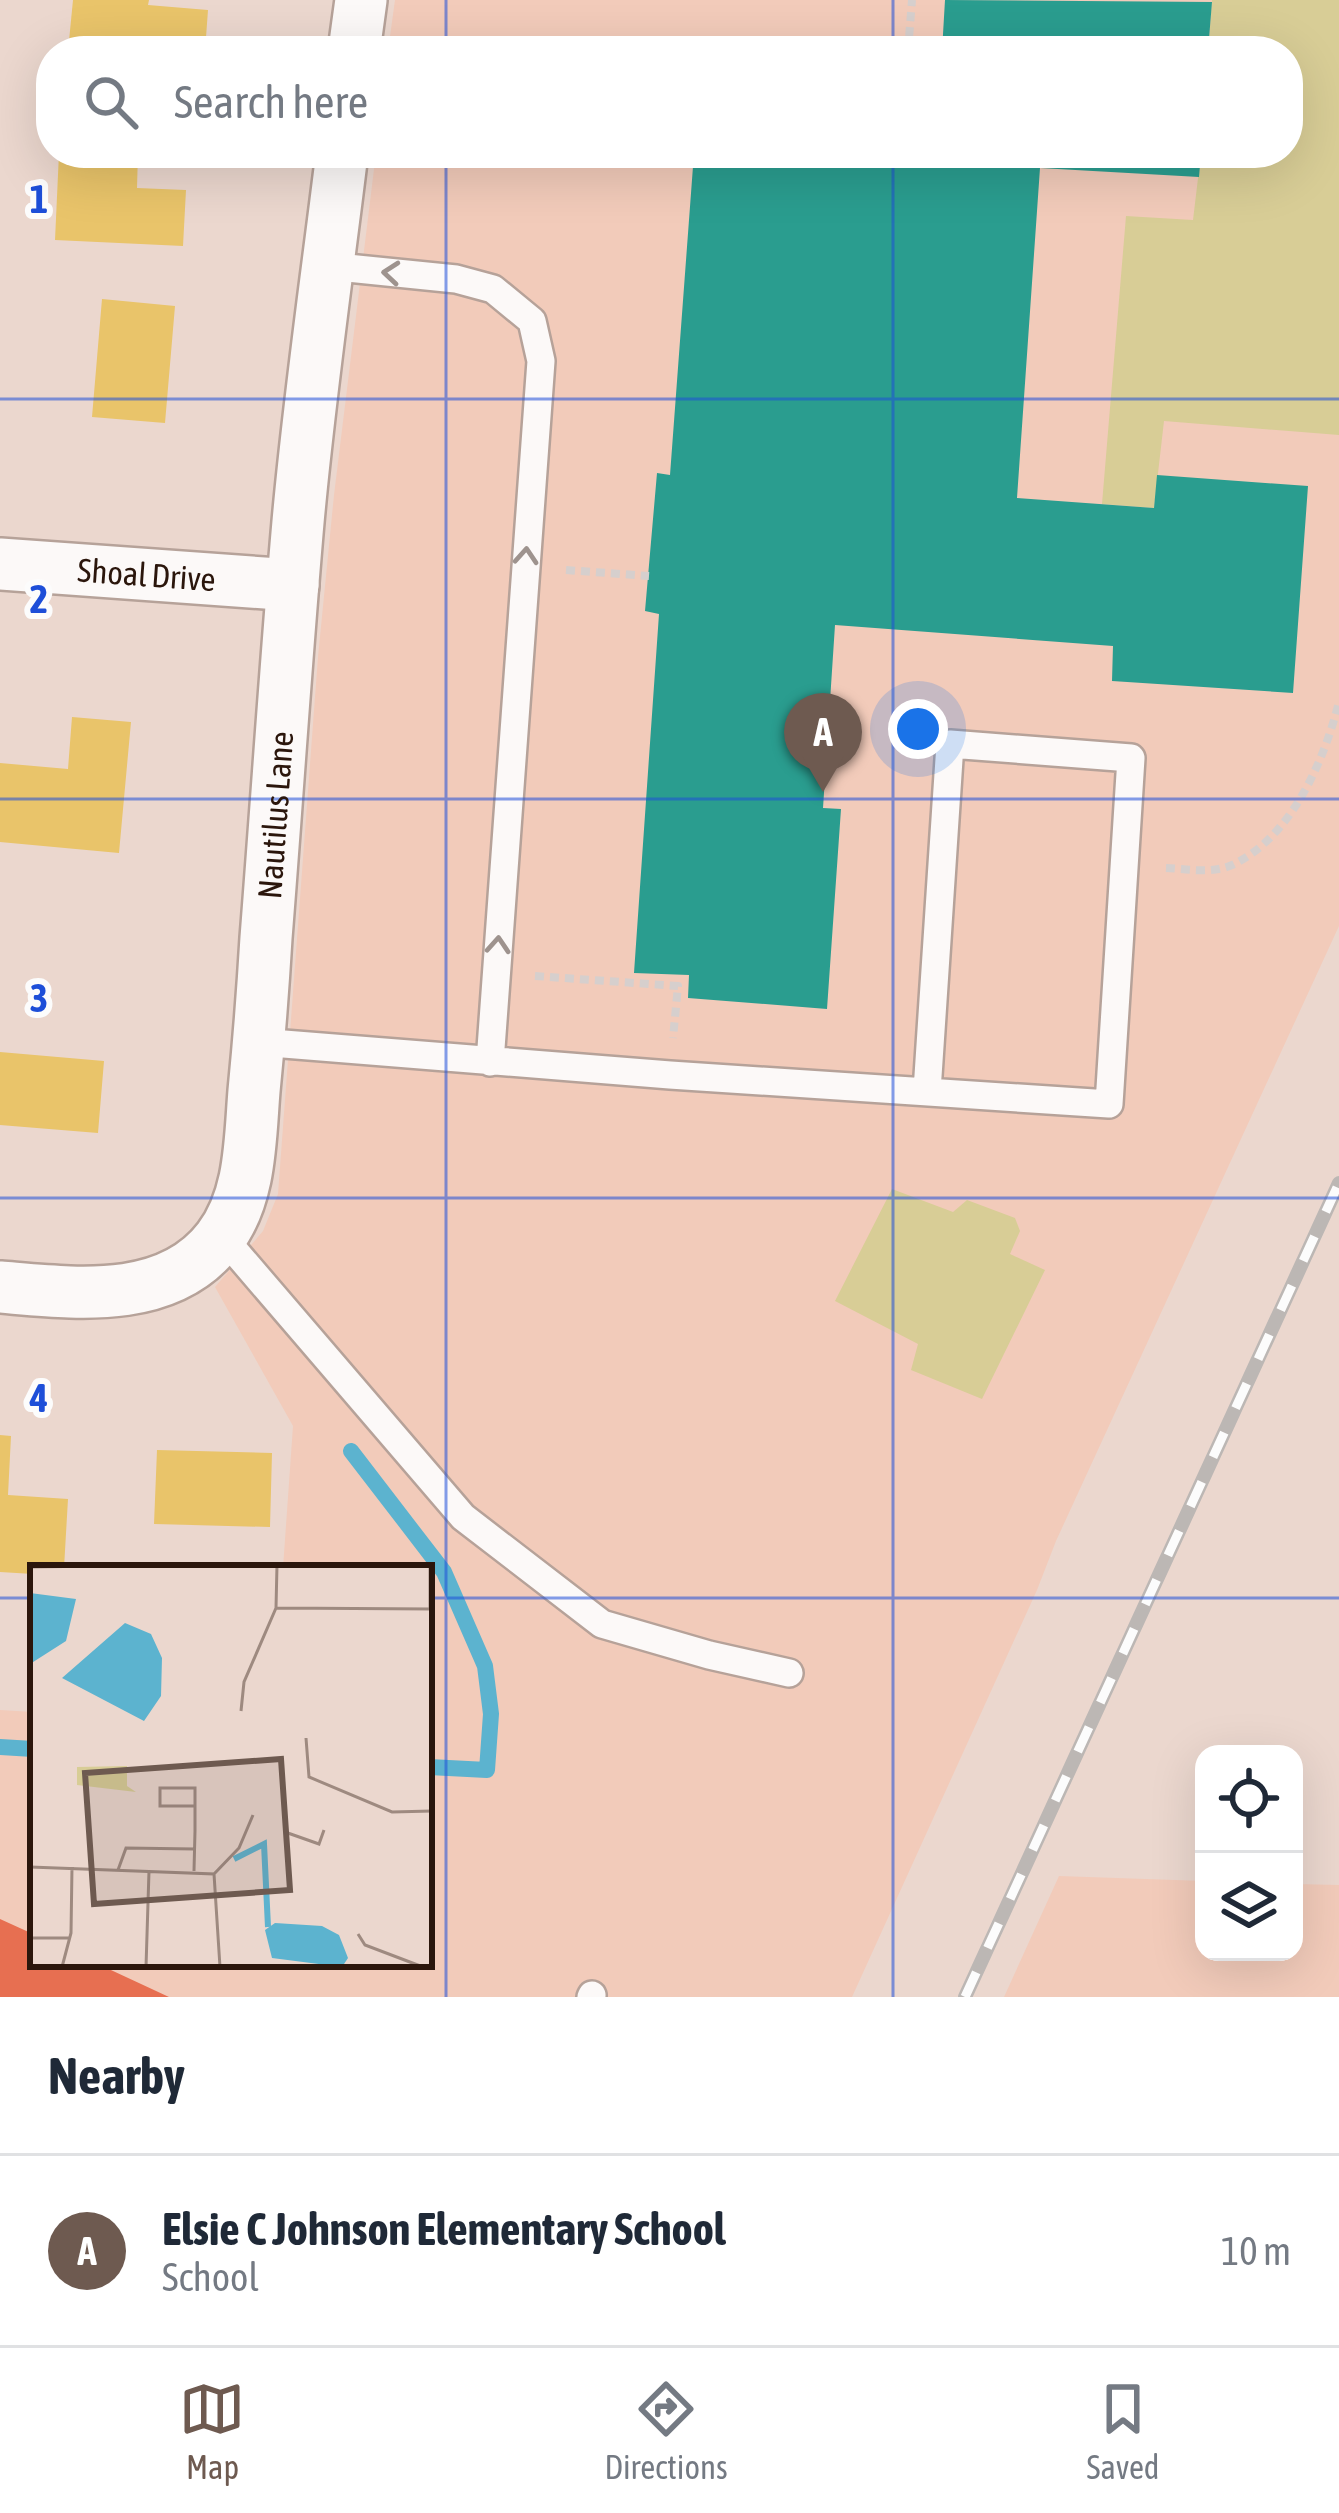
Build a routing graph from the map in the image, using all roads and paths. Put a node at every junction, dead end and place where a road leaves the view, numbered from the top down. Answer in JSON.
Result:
{"nodes":[{"id":1,"x":361,"y":0,"type":"edge"},
{"id":2,"x":912,"y":0,"type":"edge"},
{"id":3,"x":356,"y":36,"type":"edge"},
{"id":4,"x":909,"y":36,"type":"edge"},
{"id":5,"x":340,"y":168,"type":"edge"},
{"id":6,"x":328,"y":266,"type":"junction"},
{"id":7,"x":0,"y":564,"type":"edge"},
{"id":8,"x":564,"y":570,"type":"dead end"},
{"id":9,"x":649,"y":576,"type":"dead end"},
{"id":10,"x":293,"y":585,"type":"junction"},
{"id":11,"x":1339,"y":702,"type":"edge"},
{"id":12,"x":1124,"y":866,"type":"junction"},
{"id":13,"x":534,"y":976,"type":"dead end"},
{"id":14,"x":259,"y":1042,"type":"junction"},
{"id":15,"x":490,"y":1062,"type":"junction"},
{"id":16,"x":670,"y":1076,"type":"junction"},
{"id":17,"x":927,"y":1091,"type":"junction"},
{"id":18,"x":222,"y":1236,"type":"junction"},
{"id":19,"x":0,"y":1287,"type":"edge"},
{"id":20,"x":788,"y":1673,"type":"dead end"}],
"edges":[{"from":1,"to":3,"type":"street"},
{"from":2,"to":4,"type":"path"},
{"from":5,"to":6,"type":"street","name":"Nautilus Lane"},
{"from":6,"to":10,"type":"street","name":"Nautilus Lane"},
{"from":15,"to":6,"type":"lane","one_way":true},
{"from":7,"to":10,"type":"street","name":"Shoal Drive"},
{"from":8,"to":9,"type":"path"},
{"from":10,"to":14,"type":"street","name":"Nautilus Lane"},
{"from":11,"to":12,"type":"path"},
{"from":12,"to":17,"type":"lane"},
{"from":12,"to":17,"type":"lane"},
{"from":13,"to":16,"type":"path"},
{"from":14,"to":15,"type":"lane"},
{"from":14,"to":18,"type":"street","name":"Nautilus Lane"},
{"from":15,"to":16,"type":"lane"},
{"from":16,"to":17,"type":"lane"},
{"from":18,"to":19,"type":"street","name":"Nautilus Lane"},
{"from":18,"to":20,"type":"lane"}]}
